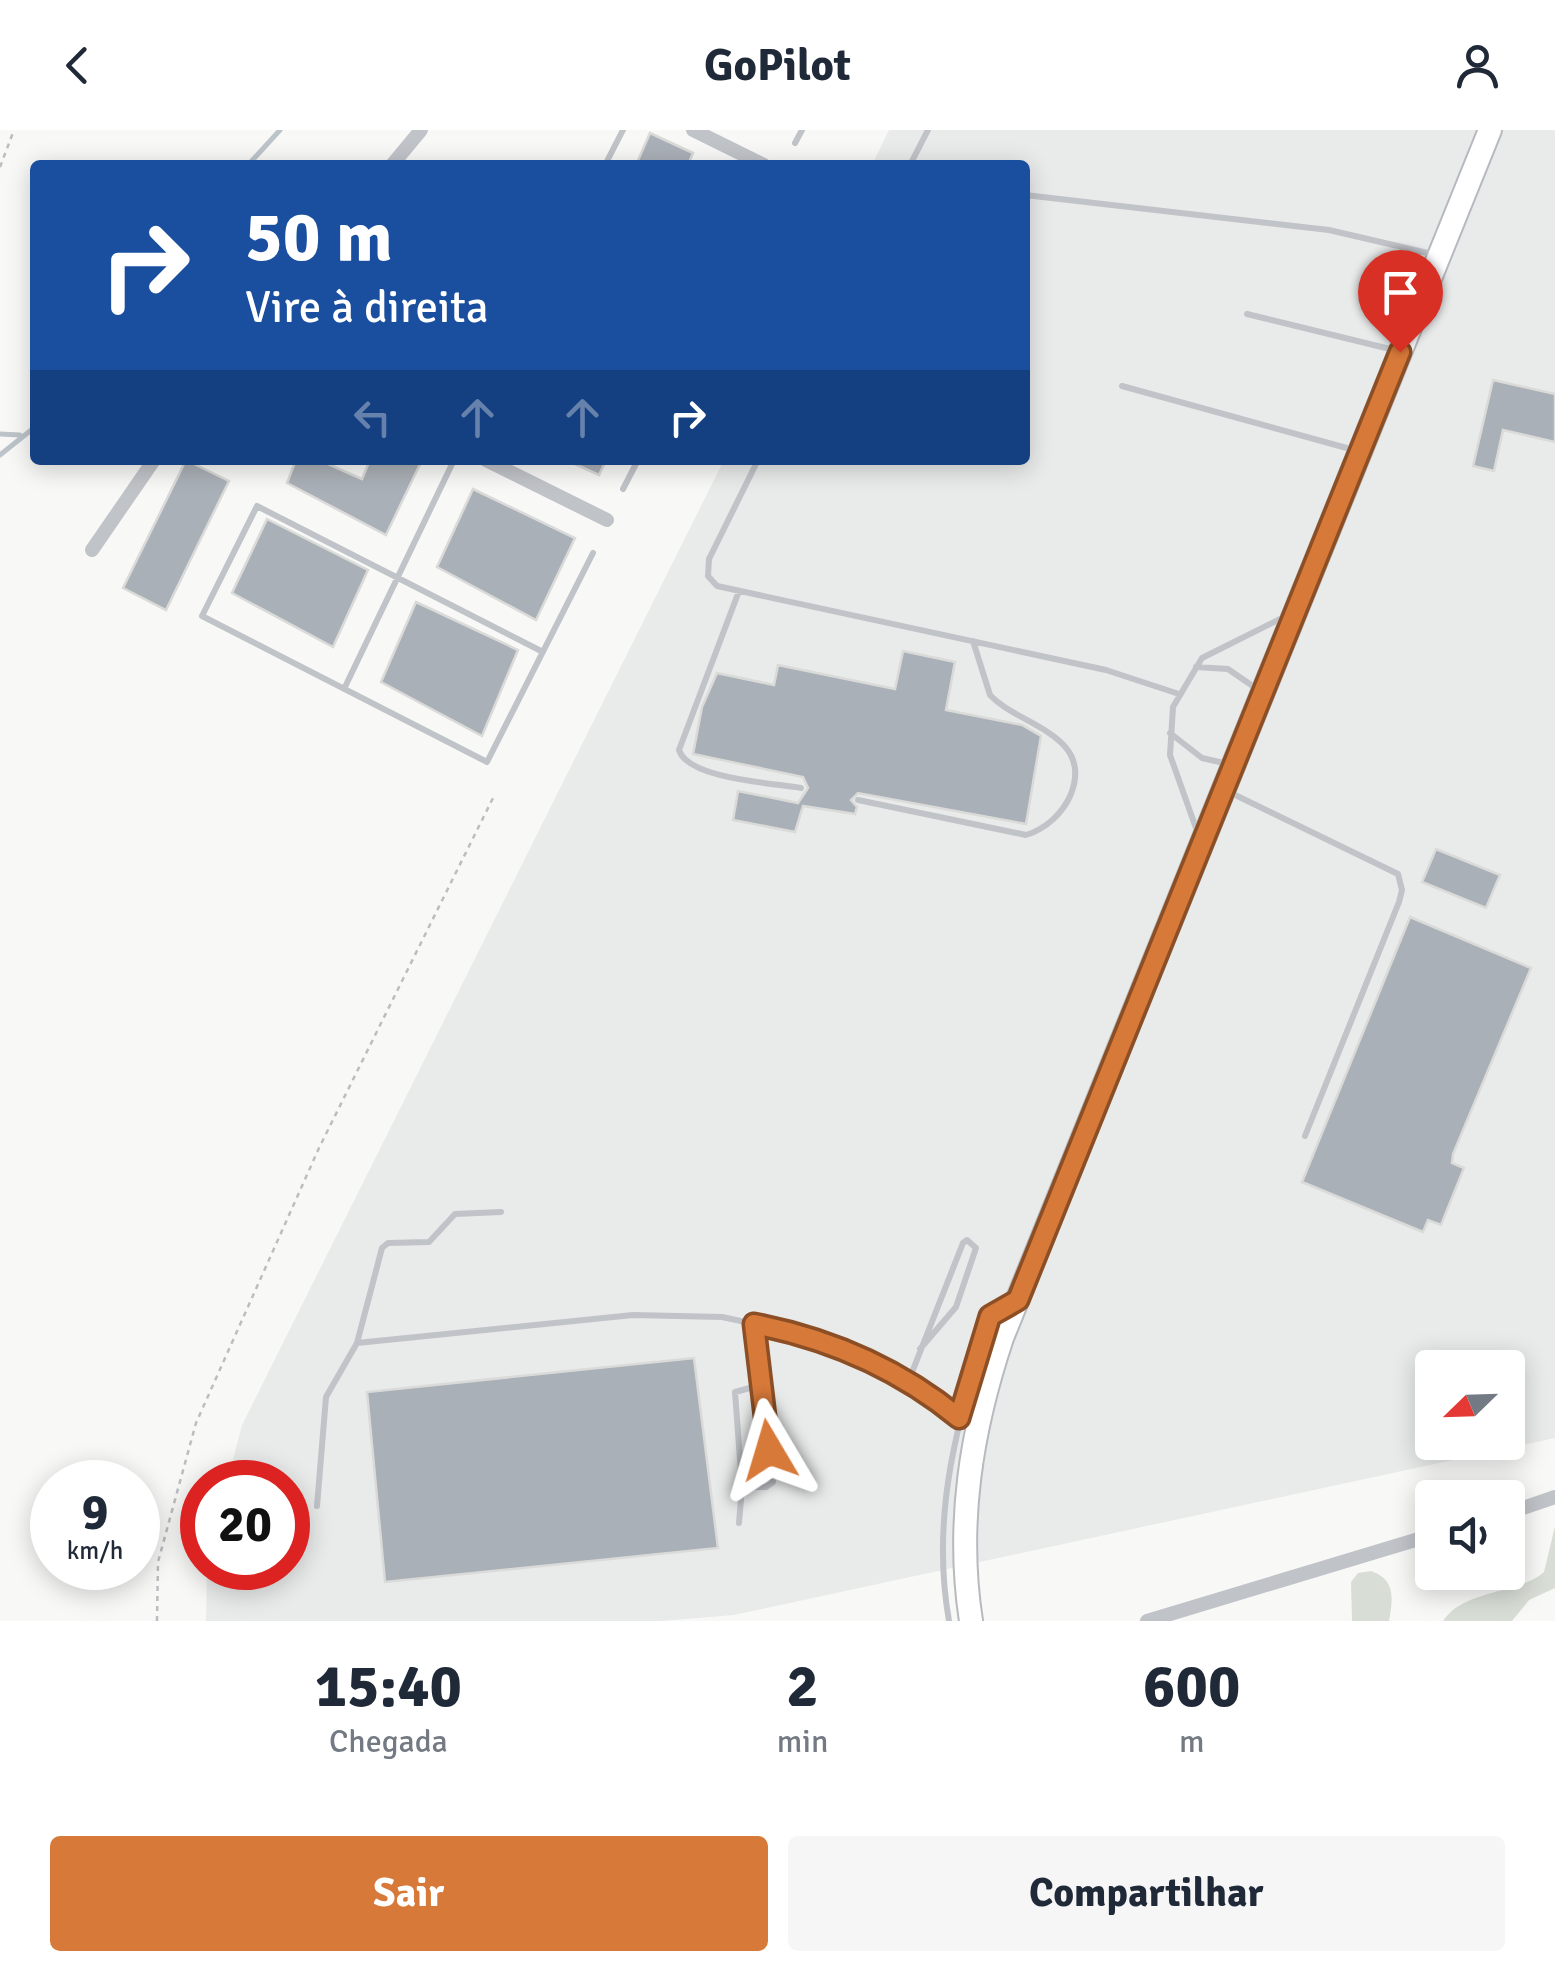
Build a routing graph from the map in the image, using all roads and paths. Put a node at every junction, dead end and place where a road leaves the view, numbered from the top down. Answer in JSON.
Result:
{"nodes":[{"id":1,"x":14,"y":130,"type":"edge"},
{"id":2,"x":421,"y":130,"type":"edge"},
{"id":3,"x":623,"y":130,"type":"edge"},
{"id":4,"x":692,"y":130,"type":"edge"},
{"id":5,"x":802,"y":130,"type":"edge"},
{"id":6,"x":928,"y":130,"type":"edge"},
{"id":7,"x":1490,"y":130,"type":"edge"},
{"id":8,"x":795,"y":143,"type":"dead end"},
{"id":9,"x":396,"y":160,"type":"edge"},
{"id":10,"x":608,"y":160,"type":"edge"},
{"id":11,"x":754,"y":160,"type":"edge"},
{"id":12,"x":913,"y":160,"type":"edge"},
{"id":13,"x":0,"y":167,"type":"edge"},
{"id":14,"x":1030,"y":196,"type":"edge"},
{"id":15,"x":1438,"y":255,"type":"junction"},
{"id":16,"x":1247,"y":314,"type":"dead end"},
{"id":17,"x":1400,"y":352,"type":"junction"},
{"id":18,"x":1122,"y":386,"type":"dead end"},
{"id":19,"x":1360,"y":451,"type":"junction"},
{"id":20,"x":151,"y":465,"type":"edge"},
{"id":21,"x":452,"y":465,"type":"edge"},
{"id":22,"x":496,"y":465,"type":"edge"},
{"id":23,"x":635,"y":465,"type":"edge"},
{"id":24,"x":756,"y":465,"type":"edge"},
{"id":25,"x":623,"y":489,"type":"dead end"},
{"id":26,"x":607,"y":520,"type":"dead end"},
{"id":27,"x":92,"y":550,"type":"dead end"},
{"id":28,"x":592,"y":553,"type":"dead end"},
{"id":29,"x":397,"y":578,"type":"junction"},
{"id":30,"x":738,"y":591,"type":"junction"},
{"id":31,"x":1294,"y":613,"type":"junction"},
{"id":32,"x":973,"y":641,"type":"junction"},
{"id":33,"x":543,"y":652,"type":"junction"},
{"id":34,"x":1194,"y":667,"type":"junction"},
{"id":35,"x":344,"y":689,"type":"junction"},
{"id":36,"x":1262,"y":693,"type":"junction"},
{"id":37,"x":1180,"y":694,"type":"junction"},
{"id":38,"x":1169,"y":732,"type":"junction"},
{"id":39,"x":1234,"y":764,"type":"junction"},
{"id":40,"x":801,"y":788,"type":"dead end"},
{"id":41,"x":1223,"y":789,"type":"junction"},
{"id":42,"x":493,"y":798,"type":"dead end"},
{"id":43,"x":858,"y":800,"type":"dead end"},
{"id":44,"x":1202,"y":842,"type":"junction"},
{"id":45,"x":1305,"y":1136,"type":"dead end"},
{"id":46,"x":501,"y":1212,"type":"dead end"},
{"id":47,"x":754,"y":1324,"type":"junction"},
{"id":48,"x":357,"y":1342,"type":"junction"},
{"id":49,"x":920,"y":1349,"type":"junction"},
{"id":50,"x":909,"y":1380,"type":"junction"},
{"id":51,"x":761,"y":1385,"type":"junction"},
{"id":52,"x":967,"y":1423,"type":"junction"},
{"id":53,"x":742,"y":1487,"type":"junction"},
{"id":54,"x":1555,"y":1497,"type":"edge"},
{"id":55,"x":317,"y":1506,"type":"dead end"},
{"id":56,"x":1525,"y":1507,"type":"edge"},
{"id":57,"x":738,"y":1523,"type":"dead end"},
{"id":58,"x":1415,"y":1541,"type":"edge"},
{"id":59,"x":156,"y":1621,"type":"edge"},
{"id":60,"x":949,"y":1621,"type":"edge"},
{"id":61,"x":970,"y":1621,"type":"edge"},
{"id":62,"x":1147,"y":1621,"type":"edge"}],
"edges":[{"from":1,"to":13,"type":"path"},
{"from":2,"to":9,"type":"street"},
{"from":3,"to":10,"type":"lane"},
{"from":4,"to":11,"type":"street"},
{"from":5,"to":8,"type":"lane"},
{"from":6,"to":12,"type":"lane"},
{"from":7,"to":15,"type":"main road"},
{"from":14,"to":15,"type":"lane"},
{"from":15,"to":17,"type":"main road"},
{"from":16,"to":17,"type":"lane"},
{"from":17,"to":19,"type":"main road"},
{"from":18,"to":19,"type":"lane"},
{"from":19,"to":31,"type":"main road"},
{"from":20,"to":27,"type":"street"},
{"from":21,"to":29,"type":"lane"},
{"from":22,"to":26,"type":"street"},
{"from":23,"to":25,"type":"lane"},
{"from":24,"to":30,"type":"lane"},
{"from":28,"to":33,"type":"lane"},
{"from":29,"to":33,"type":"lane"},
{"from":29,"to":35,"type":"lane"},
{"from":29,"to":35,"type":"lane"},
{"from":30,"to":32,"type":"lane"},
{"from":30,"to":40,"type":"lane"},
{"from":31,"to":34,"type":"lane"},
{"from":31,"to":36,"type":"main road"},
{"from":32,"to":37,"type":"lane"},
{"from":32,"to":43,"type":"lane"},
{"from":33,"to":35,"type":"lane"},
{"from":34,"to":36,"type":"lane"},
{"from":34,"to":37,"type":"lane"},
{"from":36,"to":39,"type":"main road"},
{"from":37,"to":38,"type":"lane"},
{"from":38,"to":39,"type":"lane"},
{"from":38,"to":44,"type":"lane"},
{"from":39,"to":41,"type":"main road"},
{"from":41,"to":44,"type":"main road"},
{"from":41,"to":45,"type":"lane"},
{"from":42,"to":59,"type":"path"},
{"from":44,"to":52,"type":"main road"},
{"from":46,"to":48,"type":"lane"},
{"from":47,"to":48,"type":"lane"},
{"from":47,"to":50,"type":"lane"},
{"from":47,"to":51,"type":"lane"},
{"from":48,"to":55,"type":"lane"},
{"from":49,"to":49,"type":"lane"},
{"from":49,"to":50,"type":"lane"},
{"from":50,"to":52,"type":"lane"},
{"from":51,"to":53,"type":"lane"},
{"from":51,"to":53,"type":"lane"},
{"from":52,"to":60,"type":"lane"},
{"from":52,"to":61,"type":"main road"},
{"from":53,"to":57,"type":"lane"},
{"from":54,"to":56,"type":"street"},
{"from":58,"to":62,"type":"street"}]}
